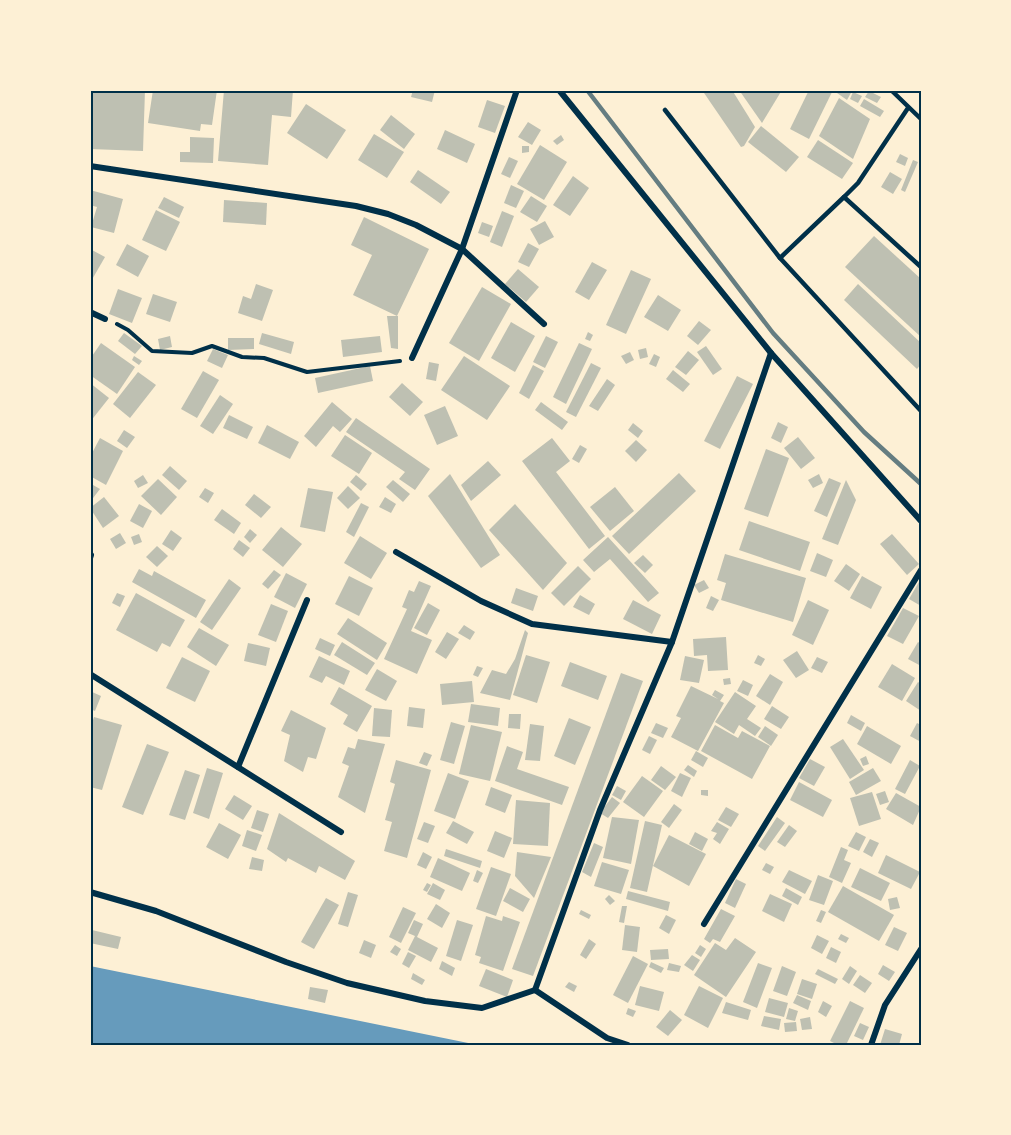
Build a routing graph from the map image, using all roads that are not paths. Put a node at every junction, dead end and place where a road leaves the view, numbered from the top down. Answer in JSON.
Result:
{"nodes":[{"id":1,"x":517,"y":90,"type":"edge"},
{"id":2,"x":559,"y":90,"type":"edge"},
{"id":3,"x":891,"y":90,"type":"edge"},
{"id":4,"x":908,"y":108,"type":"junction"},
{"id":5,"x":665,"y":110,"type":"dead end"},
{"id":6,"x":921,"y":119,"type":"edge"},
{"id":7,"x":90,"y":166,"type":"edge"},
{"id":8,"x":844,"y":197,"type":"junction"},
{"id":9,"x":462,"y":249,"type":"junction"},
{"id":10,"x":780,"y":258,"type":"junction"},
{"id":11,"x":921,"y":267,"type":"edge"},
{"id":12,"x":90,"y":312,"type":"edge"},
{"id":13,"x":105,"y":319,"type":"road end"},
{"id":14,"x":544,"y":324,"type":"dead end"},
{"id":15,"x":771,"y":353,"type":"junction"},
{"id":16,"x":412,"y":358,"type":"road end"},
{"id":17,"x":921,"y":411,"type":"edge"},
{"id":18,"x":921,"y":521,"type":"edge"},
{"id":19,"x":396,"y":552,"type":"dead end"},
{"id":20,"x":921,"y":570,"type":"edge"},
{"id":21,"x":307,"y":600,"type":"dead end"},
{"id":22,"x":672,"y":642,"type":"junction"},
{"id":23,"x":90,"y":674,"type":"edge"},
{"id":24,"x":238,"y":767,"type":"junction"},
{"id":25,"x":341,"y":832,"type":"dead end"},
{"id":26,"x":90,"y":891,"type":"edge"},
{"id":27,"x":704,"y":924,"type":"dead end"},
{"id":28,"x":921,"y":949,"type":"edge"},
{"id":29,"x":535,"y":990,"type":"junction"},
{"id":30,"x":628,"y":1045,"type":"edge"},
{"id":31,"x":871,"y":1045,"type":"edge"}],
"edges":[{"from":1,"to":9,"type":"street"},
{"from":2,"to":15,"type":"street"},
{"from":3,"to":4,"type":"lane"},
{"from":4,"to":6,"type":"lane"},
{"from":4,"to":8,"type":"lane"},
{"from":5,"to":10,"type":"lane"},
{"from":7,"to":9,"type":"street"},
{"from":8,"to":10,"type":"lane"},
{"from":8,"to":11,"type":"lane"},
{"from":9,"to":14,"type":"street"},
{"from":9,"to":16,"type":"street"},
{"from":10,"to":17,"type":"lane"},
{"from":12,"to":13,"type":"street"},
{"from":15,"to":18,"type":"street"},
{"from":15,"to":22,"type":"street"},
{"from":19,"to":22,"type":"street"},
{"from":20,"to":27,"type":"street"},
{"from":21,"to":24,"type":"street"},
{"from":22,"to":29,"type":"street"},
{"from":23,"to":24,"type":"street"},
{"from":24,"to":25,"type":"street"},
{"from":26,"to":29,"type":"street"},
{"from":28,"to":31,"type":"street"},
{"from":29,"to":30,"type":"street"}]}
